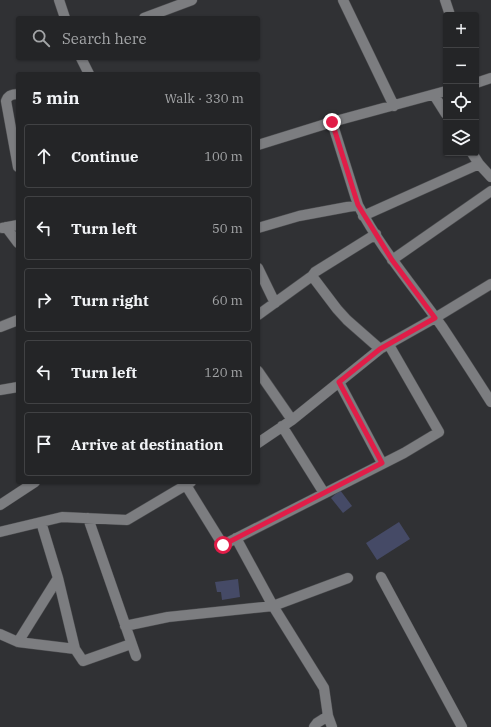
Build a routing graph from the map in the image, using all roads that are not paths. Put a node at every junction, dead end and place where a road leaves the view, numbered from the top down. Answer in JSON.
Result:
{"nodes":[{"id":1,"x":59,"y":0,"type":"edge"},
{"id":2,"x":192,"y":0,"type":"edge"},
{"id":3,"x":343,"y":0,"type":"edge"},
{"id":4,"x":445,"y":0,"type":"edge"},
{"id":5,"x":449,"y":12,"type":"edge"},
{"id":6,"x":64,"y":16,"type":"edge"},
{"id":7,"x":149,"y":16,"type":"edge"},
{"id":8,"x":82,"y":60,"type":"edge"},
{"id":9,"x":88,"y":72,"type":"edge"},
{"id":10,"x":491,"y":78,"type":"edge"},
{"id":11,"x":479,"y":82,"type":"edge"},
{"id":12,"x":443,"y":92,"type":"edge"},
{"id":13,"x":16,"y":94,"type":"edge"},
{"id":14,"x":434,"y":95,"type":"junction"},
{"id":15,"x":394,"y":106,"type":"junction"},
{"id":16,"x":443,"y":109,"type":"edge"},
{"id":17,"x":332,"y":122,"type":"junction"},
{"id":18,"x":260,"y":144,"type":"edge"},
{"id":19,"x":16,"y":156,"type":"edge"},
{"id":20,"x":474,"y":156,"type":"edge"},
{"id":21,"x":479,"y":164,"type":"junction"},
{"id":22,"x":491,"y":177,"type":"edge"},
{"id":23,"x":491,"y":191,"type":"edge"},
{"id":24,"x":358,"y":205,"type":"junction"},
{"id":25,"x":363,"y":216,"type":"junction"},
{"id":26,"x":16,"y":225,"type":"edge"},
{"id":27,"x":260,"y":227,"type":"edge"},
{"id":28,"x":3,"y":228,"type":"edge"},
{"id":29,"x":376,"y":234,"type":"junction"},
{"id":30,"x":16,"y":241,"type":"edge"},
{"id":31,"x":392,"y":260,"type":"junction"},
{"id":32,"x":260,"y":272,"type":"edge"},
{"id":33,"x":312,"y":276,"type":"junction"},
{"id":34,"x":491,"y":284,"type":"edge"},
{"id":35,"x":275,"y":303,"type":"junction"},
{"id":36,"x":260,"y":314,"type":"edge"},
{"id":37,"x":435,"y":318,"type":"junction"},
{"id":38,"x":16,"y":321,"type":"edge"},
{"id":39,"x":0,"y":328,"type":"edge"},
{"id":40,"x":384,"y":347,"type":"junction"},
{"id":41,"x":260,"y":374,"type":"edge"},
{"id":42,"x":339,"y":382,"type":"junction"},
{"id":43,"x":16,"y":387,"type":"edge"},
{"id":44,"x":0,"y":390,"type":"edge"},
{"id":45,"x":491,"y":402,"type":"edge"},
{"id":46,"x":292,"y":420,"type":"junction"},
{"id":47,"x":282,"y":426,"type":"junction"},
{"id":48,"x":260,"y":442,"type":"edge"},
{"id":49,"x":382,"y":463,"type":"junction"},
{"id":50,"x":32,"y":484,"type":"edge"},
{"id":51,"x":185,"y":484,"type":"edge"},
{"id":52,"x":188,"y":484,"type":"edge"},
{"id":53,"x":324,"y":493,"type":"junction"},
{"id":54,"x":0,"y":505,"type":"edge"},
{"id":55,"x":88,"y":518,"type":"junction"},
{"id":56,"x":41,"y":522,"type":"junction"},
{"id":57,"x":0,"y":532,"type":"edge"},
{"id":58,"x":236,"y":538,"type":"junction"},
{"id":59,"x":381,"y":577,"type":"dead end"},
{"id":60,"x":58,"y":578,"type":"junction"},
{"id":61,"x":348,"y":578,"type":"dead end"},
{"id":62,"x":273,"y":606,"type":"junction"},
{"id":63,"x":125,"y":626,"type":"junction"},
{"id":64,"x":0,"y":634,"type":"edge"},
{"id":65,"x":18,"y":642,"type":"junction"},
{"id":66,"x":131,"y":644,"type":"junction"},
{"id":67,"x":75,"y":649,"type":"junction"},
{"id":68,"x":136,"y":656,"type":"dead end"},
{"id":69,"x":328,"y":716,"type":"junction"},
{"id":70,"x":314,"y":727,"type":"edge"},
{"id":71,"x":332,"y":727,"type":"edge"},
{"id":72,"x":462,"y":727,"type":"edge"}],
"edges":[{"from":1,"to":6,"type":"street"},
{"from":2,"to":7,"type":"street"},
{"from":3,"to":15,"type":"street"},
{"from":4,"to":5,"type":"street"},
{"from":8,"to":9,"type":"street"},
{"from":10,"to":11,"type":"street"},
{"from":12,"to":14,"type":"street"},
{"from":13,"to":19,"type":"street"},
{"from":14,"to":15,"type":"street"},
{"from":14,"to":16,"type":"street"},
{"from":15,"to":17,"type":"street"},
{"from":17,"to":18,"type":"street"},
{"from":17,"to":24,"type":"street"},
{"from":20,"to":21,"type":"street"},
{"from":21,"to":22,"type":"street"},
{"from":21,"to":25,"type":"street"},
{"from":23,"to":31,"type":"street"},
{"from":24,"to":25,"type":"street"},
{"from":24,"to":27,"type":"street"},
{"from":25,"to":29,"type":"street"},
{"from":26,"to":28,"type":"street"},
{"from":28,"to":30,"type":"street"},
{"from":29,"to":31,"type":"street"},
{"from":29,"to":33,"type":"street"},
{"from":31,"to":37,"type":"street"},
{"from":32,"to":35,"type":"street"},
{"from":33,"to":35,"type":"street"},
{"from":33,"to":40,"type":"street"},
{"from":34,"to":37,"type":"street"},
{"from":35,"to":36,"type":"street"},
{"from":37,"to":40,"type":"street"},
{"from":37,"to":45,"type":"street"},
{"from":38,"to":39,"type":"street"},
{"from":40,"to":42,"type":"street"},
{"from":40,"to":49,"type":"street"},
{"from":41,"to":46,"type":"street"},
{"from":42,"to":46,"type":"street"},
{"from":42,"to":49,"type":"street"},
{"from":43,"to":44,"type":"street"},
{"from":46,"to":47,"type":"street"},
{"from":47,"to":48,"type":"street"},
{"from":47,"to":53,"type":"street"},
{"from":49,"to":53,"type":"street"},
{"from":50,"to":54,"type":"street"},
{"from":51,"to":55,"type":"street"},
{"from":52,"to":58,"type":"street"},
{"from":53,"to":58,"type":"street"},
{"from":55,"to":56,"type":"street"},
{"from":55,"to":63,"type":"street"},
{"from":56,"to":57,"type":"street"},
{"from":56,"to":60,"type":"street"},
{"from":58,"to":62,"type":"street"},
{"from":59,"to":72,"type":"street"},
{"from":60,"to":65,"type":"street"},
{"from":60,"to":67,"type":"street"},
{"from":61,"to":62,"type":"street"},
{"from":62,"to":63,"type":"street"},
{"from":62,"to":69,"type":"street"},
{"from":63,"to":66,"type":"street"},
{"from":64,"to":65,"type":"street"},
{"from":65,"to":67,"type":"street"},
{"from":66,"to":67,"type":"street"},
{"from":66,"to":68,"type":"street"},
{"from":69,"to":70,"type":"street"},
{"from":69,"to":71,"type":"street"}]}
